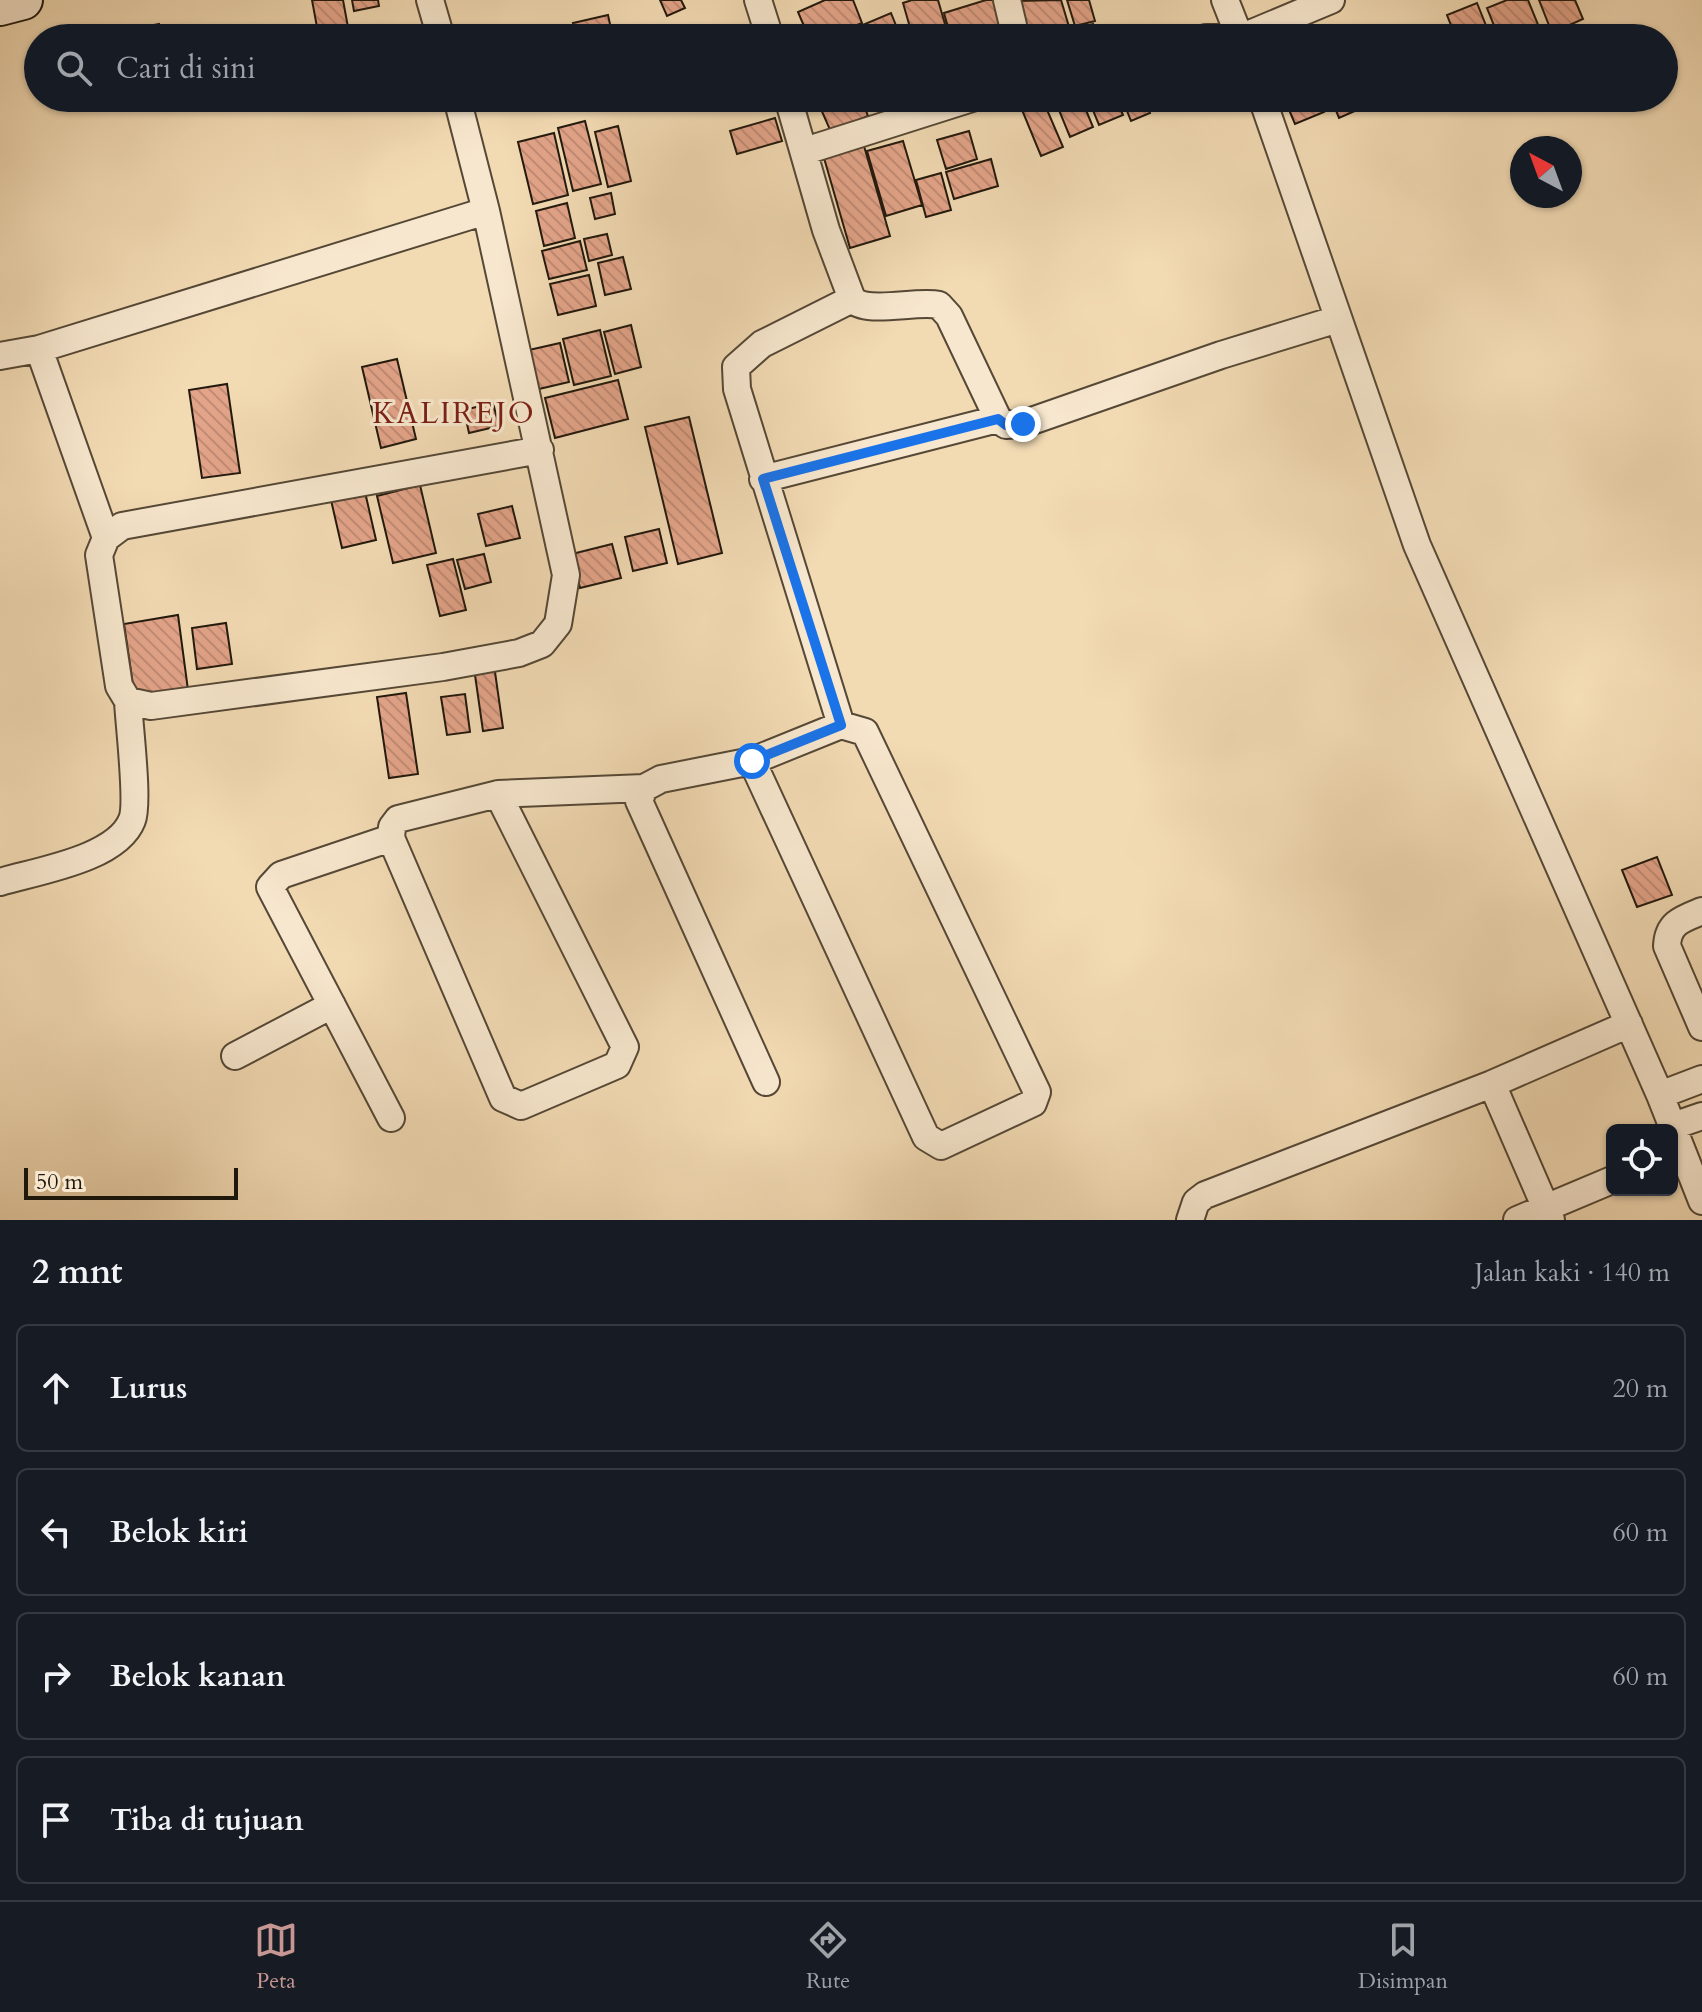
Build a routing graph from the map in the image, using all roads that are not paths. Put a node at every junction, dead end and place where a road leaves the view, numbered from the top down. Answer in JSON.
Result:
{"nodes":[{"id":1,"x":23,"y":0,"type":"edge"},
{"id":2,"x":430,"y":0,"type":"edge"},
{"id":3,"x":758,"y":0,"type":"edge"},
{"id":4,"x":1007,"y":0,"type":"edge"},
{"id":5,"x":1225,"y":0,"type":"edge"},
{"id":6,"x":1331,"y":0,"type":"edge"},
{"id":7,"x":0,"y":6,"type":"edge"},
{"id":8,"x":437,"y":24,"type":"edge"},
{"id":9,"x":766,"y":24,"type":"edge"},
{"id":10,"x":1013,"y":24,"type":"edge"},
{"id":11,"x":1234,"y":24,"type":"edge"},
{"id":12,"x":1274,"y":24,"type":"edge"},
{"id":13,"x":461,"y":112,"type":"edge"},
{"id":14,"x":792,"y":112,"type":"edge"},
{"id":15,"x":928,"y":112,"type":"edge"},
{"id":16,"x":1267,"y":112,"type":"edge"},
{"id":17,"x":805,"y":151,"type":"junction"},
{"id":18,"x":486,"y":211,"type":"junction"},
{"id":19,"x":852,"y":299,"type":"junction"},
{"id":20,"x":1338,"y":319,"type":"junction"},
{"id":21,"x":39,"y":349,"type":"junction"},
{"id":22,"x":0,"y":356,"type":"edge"},
{"id":23,"x":998,"y":419,"type":"junction"},
{"id":24,"x":540,"y":450,"type":"junction"},
{"id":25,"x":763,"y":479,"type":"junction"},
{"id":26,"x":106,"y":538,"type":"junction"},
{"id":27,"x":128,"y":701,"type":"junction"},
{"id":28,"x":841,"y":725,"type":"junction"},
{"id":29,"x":752,"y":761,"type":"junction"},
{"id":30,"x":644,"y":788,"type":"junction"},
{"id":31,"x":498,"y":794,"type":"junction"},
{"id":32,"x":391,"y":838,"type":"junction"},
{"id":33,"x":0,"y":882,"type":"edge"},
{"id":34,"x":1702,"y":911,"type":"edge"},
{"id":35,"x":332,"y":1005,"type":"junction"},
{"id":36,"x":1629,"y":1024,"type":"junction"},
{"id":37,"x":1702,"y":1027,"type":"edge"},
{"id":38,"x":235,"y":1056,"type":"dead end"},
{"id":39,"x":1702,"y":1079,"type":"edge"},
{"id":40,"x":766,"y":1082,"type":"dead end"},
{"id":41,"x":1492,"y":1084,"type":"junction"},
{"id":42,"x":1660,"y":1095,"type":"junction"},
{"id":43,"x":1702,"y":1116,"type":"edge"},
{"id":44,"x":391,"y":1118,"type":"dead end"},
{"id":45,"x":1669,"y":1124,"type":"edge"},
{"id":46,"x":1678,"y":1140,"type":"edge"},
{"id":47,"x":1678,"y":1149,"type":"edge"},
{"id":48,"x":1606,"y":1183,"type":"edge"},
{"id":49,"x":1702,"y":1201,"type":"edge"},
{"id":50,"x":1548,"y":1214,"type":"edge"},
{"id":51,"x":1190,"y":1220,"type":"edge"},
{"id":52,"x":1517,"y":1220,"type":"edge"}],
"edges":[{"from":1,"to":7,"type":"street"},
{"from":2,"to":8,"type":"street"},
{"from":3,"to":9,"type":"street"},
{"from":4,"to":10,"type":"street"},
{"from":5,"to":11,"type":"street"},
{"from":6,"to":12,"type":"street"},
{"from":13,"to":18,"type":"street"},
{"from":14,"to":17,"type":"street"},
{"from":15,"to":17,"type":"street"},
{"from":16,"to":20,"type":"street"},
{"from":17,"to":19,"type":"street"},
{"from":18,"to":21,"type":"street"},
{"from":18,"to":24,"type":"street"},
{"from":19,"to":23,"type":"street"},
{"from":19,"to":25,"type":"street"},
{"from":20,"to":23,"type":"street"},
{"from":20,"to":36,"type":"street"},
{"from":21,"to":22,"type":"street"},
{"from":21,"to":26,"type":"street"},
{"from":23,"to":25,"type":"street"},
{"from":24,"to":26,"type":"street"},
{"from":24,"to":27,"type":"street"},
{"from":25,"to":28,"type":"street"},
{"from":26,"to":27,"type":"street"},
{"from":27,"to":33,"type":"street"},
{"from":28,"to":29,"type":"street"},
{"from":28,"to":29,"type":"street"},
{"from":29,"to":30,"type":"street"},
{"from":30,"to":31,"type":"street"},
{"from":30,"to":40,"type":"street"},
{"from":31,"to":32,"type":"street"},
{"from":31,"to":32,"type":"street"},
{"from":32,"to":35,"type":"street"},
{"from":34,"to":37,"type":"street"},
{"from":35,"to":38,"type":"street"},
{"from":35,"to":44,"type":"street"},
{"from":36,"to":41,"type":"street"},
{"from":36,"to":42,"type":"street"},
{"from":39,"to":42,"type":"street"},
{"from":41,"to":50,"type":"street"},
{"from":41,"to":51,"type":"street"},
{"from":42,"to":45,"type":"street"},
{"from":43,"to":46,"type":"street"},
{"from":47,"to":49,"type":"street"},
{"from":48,"to":50,"type":"street"},
{"from":50,"to":52,"type":"street"}]}
